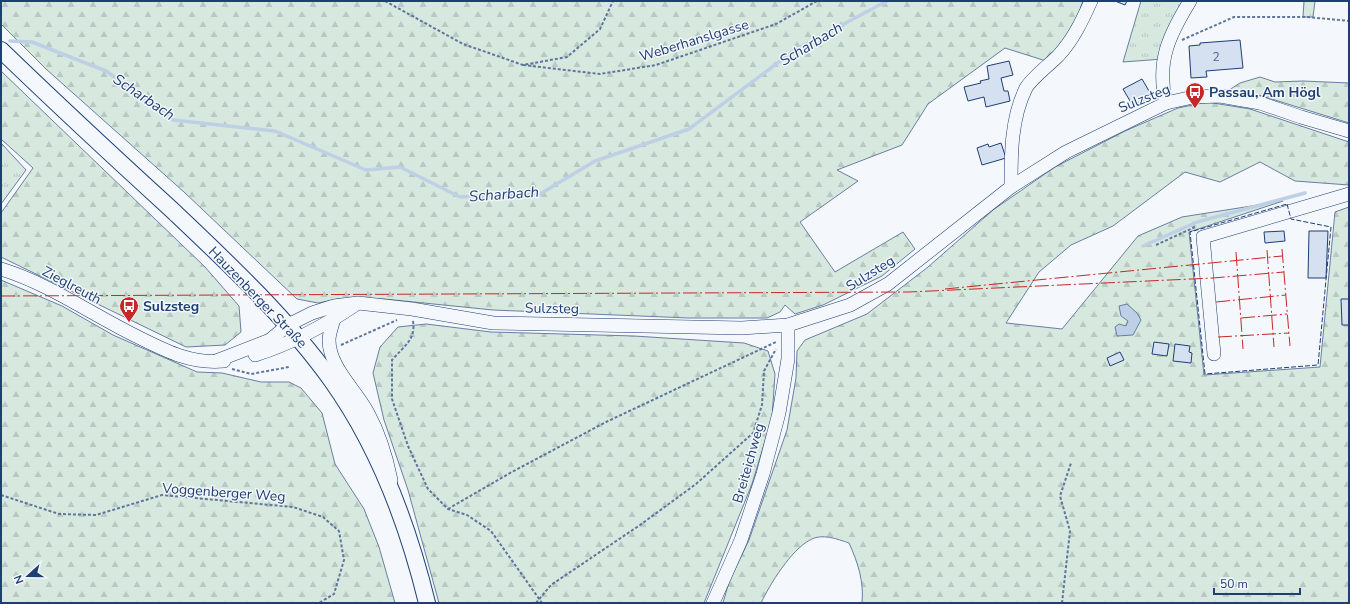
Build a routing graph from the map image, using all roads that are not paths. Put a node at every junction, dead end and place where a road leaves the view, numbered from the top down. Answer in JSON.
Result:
{"nodes":[{"id":1,"x":1091,"y":1,"type":"edge"},
{"id":2,"x":1190,"y":1,"type":"edge"},
{"id":3,"x":1,"y":50,"type":"edge"},
{"id":4,"x":1166,"y":103,"type":"junction"},
{"id":5,"x":1349,"y":131,"type":"edge"},
{"id":6,"x":1011,"y":187,"type":"junction"},
{"id":7,"x":1349,"y":194,"type":"edge"},
{"id":8,"x":1,"y":269,"type":"edge"},
{"id":9,"x":358,"y":303,"type":"junction"},
{"id":10,"x":334,"y":319,"type":"junction"},
{"id":11,"x":288,"y":325,"type":"junction"},
{"id":12,"x":788,"y":325,"type":"junction"},
{"id":13,"x":299,"y":337,"type":"junction"},
{"id":14,"x":1214,"y":354,"type":"dead end"},
{"id":15,"x":216,"y":361,"type":"junction"},
{"id":16,"x":393,"y":491,"type":"junction"},
{"id":17,"x":427,"y":603,"type":"edge"},
{"id":18,"x":713,"y":603,"type":"edge"}],
"edges":[{"from":1,"to":6,"type":"street"},
{"from":2,"to":4,"type":"street"},
{"from":3,"to":11,"type":"main road","name":"Hauzenberger Straße"},
{"from":4,"to":5,"type":"street","name":"Sulzsteg"},
{"from":4,"to":6,"type":"street","name":"Sulzsteg"},
{"from":6,"to":12,"type":"street","name":"Sulzsteg"},
{"from":7,"to":14,"type":"street"},
{"from":8,"to":15,"type":"street","name":"Zieglreuth"},
{"from":9,"to":10,"type":"street"},
{"from":9,"to":11,"type":"street","name":"Sulzsteg"},
{"from":9,"to":12,"type":"street","name":"Sulzsteg"},
{"from":10,"to":13,"type":"street"},
{"from":10,"to":16,"type":"street"},
{"from":11,"to":13,"type":"main road","name":"Hauzenberger Straße"},
{"from":11,"to":15,"type":"street","name":"Zieglreuth"},
{"from":12,"to":18,"type":"street","name":"Breiteichweg"},
{"from":13,"to":15,"type":"street","name":"Zieglreuth"},
{"from":13,"to":16,"type":"main road","name":"Hauzenberger Straße"},
{"from":16,"to":17,"type":"main road","name":"Hauzenberger Straße"}]}
